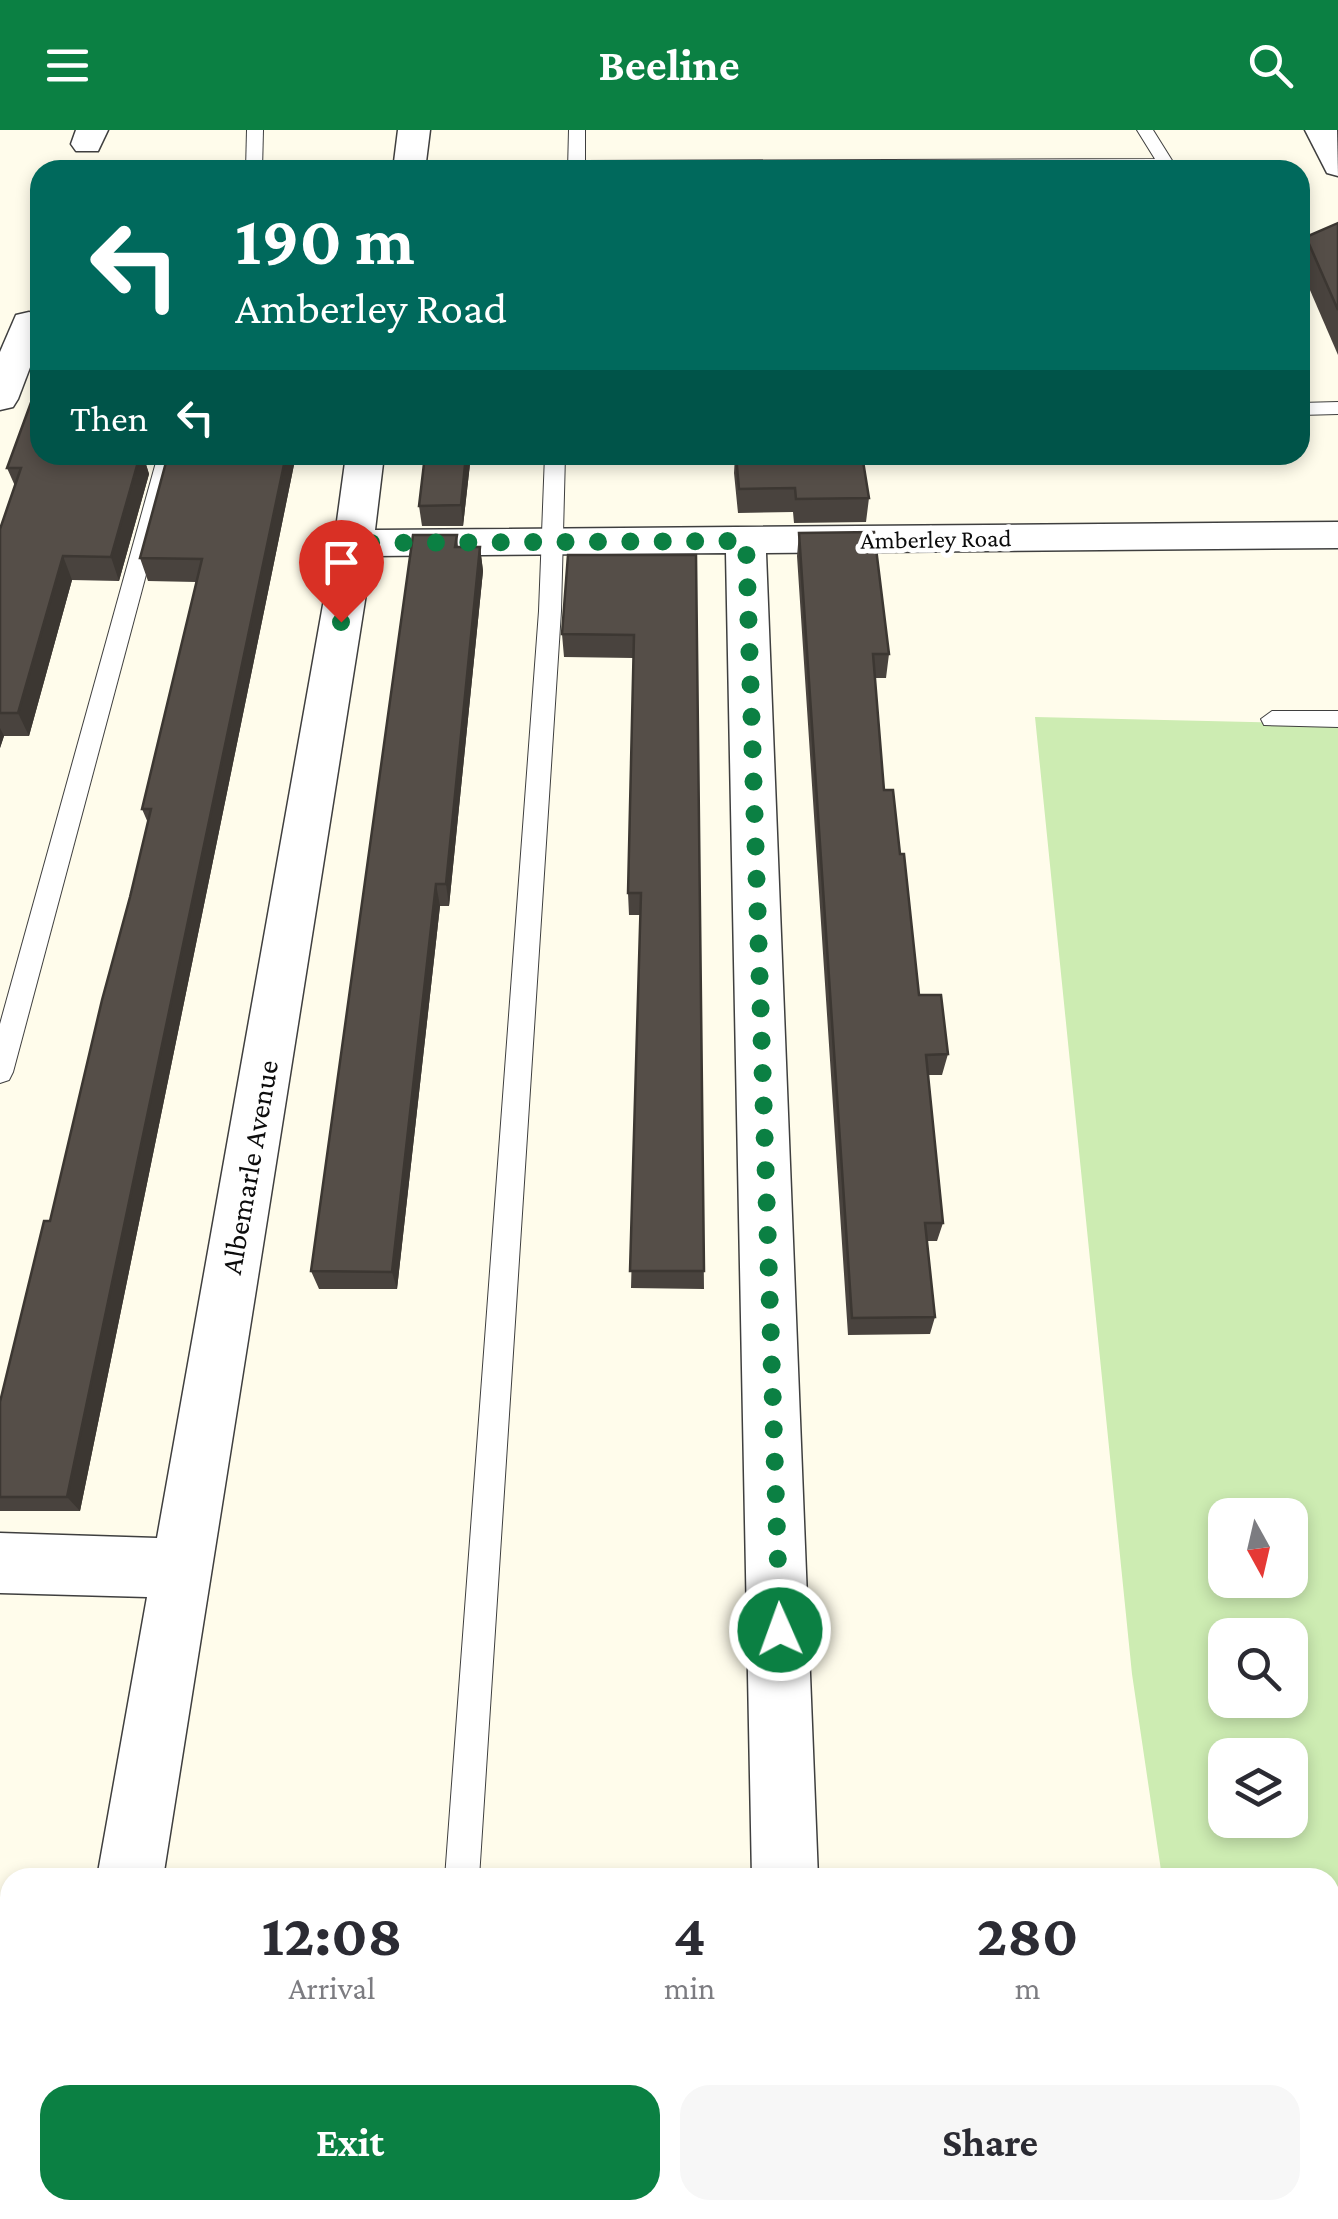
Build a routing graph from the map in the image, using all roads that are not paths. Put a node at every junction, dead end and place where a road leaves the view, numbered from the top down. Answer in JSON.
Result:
{"nodes":[{"id":1,"x":255,"y":130,"type":"edge"},
{"id":2,"x":414,"y":130,"type":"edge"},
{"id":3,"x":576,"y":130,"type":"edge"},
{"id":4,"x":1145,"y":130,"type":"edge"},
{"id":5,"x":1321,"y":130,"type":"edge"},
{"id":6,"x":254,"y":160,"type":"edge"},
{"id":7,"x":410,"y":160,"type":"edge"},
{"id":8,"x":576,"y":160,"type":"edge"},
{"id":9,"x":1164,"y":160,"type":"edge"},
{"id":10,"x":1338,"y":166,"type":"edge"},
{"id":11,"x":23,"y":323,"type":"edge"},
{"id":12,"x":0,"y":399,"type":"edge"},
{"id":13,"x":1310,"y":408,"type":"edge"},
{"id":14,"x":1338,"y":408,"type":"edge"},
{"id":15,"x":165,"y":465,"type":"edge"},
{"id":16,"x":363,"y":465,"type":"edge"},
{"id":17,"x":555,"y":465,"type":"edge"},
{"id":18,"x":1338,"y":535,"type":"edge"},
{"id":19,"x":553,"y":540,"type":"junction"},
{"id":20,"x":746,"y":541,"type":"junction"},
{"id":21,"x":354,"y":543,"type":"junction"},
{"id":22,"x":1272,"y":719,"type":"dead end"},
{"id":23,"x":1338,"y":719,"type":"edge"},
{"id":24,"x":0,"y":1072,"type":"edge"},
{"id":25,"x":0,"y":1563,"type":"edge"},
{"id":26,"x":182,"y":1568,"type":"junction"},
{"id":27,"x":132,"y":1868,"type":"edge"},
{"id":28,"x":463,"y":1868,"type":"edge"},
{"id":29,"x":785,"y":1868,"type":"edge"}],
"edges":[{"from":1,"to":6,"type":"lane"},
{"from":2,"to":7,"type":"street"},
{"from":3,"to":8,"type":"lane"},
{"from":4,"to":9,"type":"lane"},
{"from":5,"to":10,"type":"street"},
{"from":11,"to":12,"type":"street"},
{"from":13,"to":14,"type":"lane"},
{"from":15,"to":24,"type":"lane"},
{"from":16,"to":21,"type":"street","name":"Albemarle Avenue"},
{"from":17,"to":19,"type":"lane"},
{"from":18,"to":20,"type":"street","name":"Amberley Road"},
{"from":19,"to":20,"type":"street","name":"Amberley Road"},
{"from":19,"to":21,"type":"street","name":"Amberley Road"},
{"from":19,"to":28,"type":"lane"},
{"from":20,"to":29,"type":"street"},
{"from":21,"to":26,"type":"street","name":"Albemarle Avenue"},
{"from":22,"to":23,"type":"lane"},
{"from":25,"to":26,"type":"street"},
{"from":26,"to":27,"type":"street","name":"Albemarle Avenue"}]}
